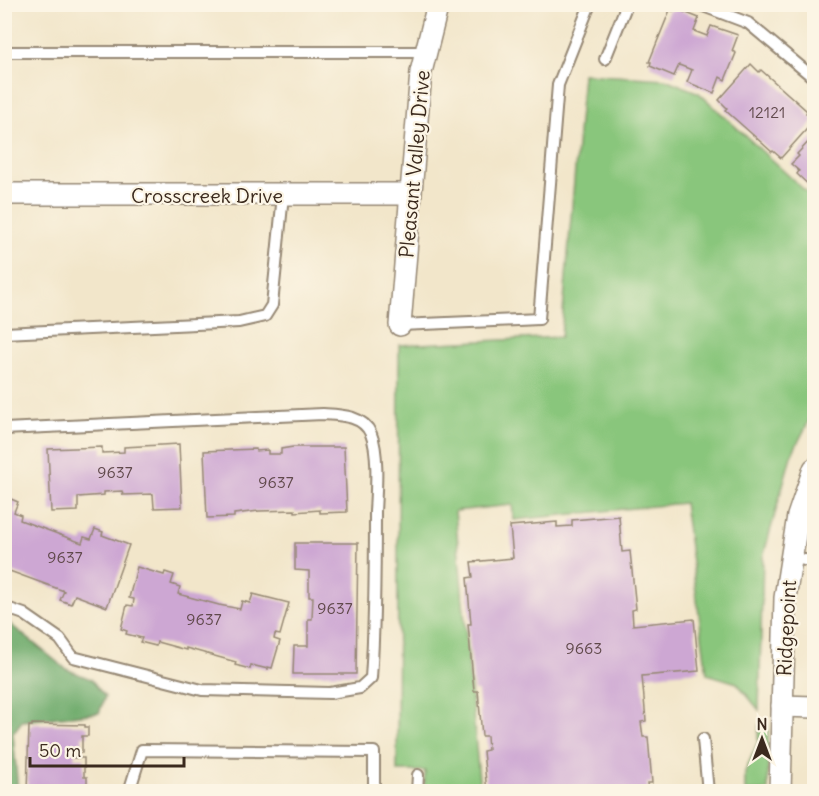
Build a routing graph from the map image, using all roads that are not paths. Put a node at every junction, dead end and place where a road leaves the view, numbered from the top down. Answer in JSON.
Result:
{"nodes":[{"id":1,"x":438,"y":4,"type":"edge"},
{"id":2,"x":590,"y":4,"type":"edge"},
{"id":3,"x":627,"y":4,"type":"edge"},
{"id":4,"x":698,"y":4,"type":"edge"},
{"id":5,"x":4,"y":52,"type":"edge"},
{"id":6,"x":426,"y":52,"type":"junction"},
{"id":7,"x":605,"y":59,"type":"dead end"},
{"id":8,"x":814,"y":78,"type":"edge"},
{"id":9,"x":4,"y":194,"type":"edge"},
{"id":10,"x":410,"y":194,"type":"junction"},
{"id":11,"x":284,"y":195,"type":"junction"},
{"id":12,"x":400,"y":325,"type":"joint"},
{"id":13,"x":4,"y":333,"type":"edge"},
{"id":14,"x":4,"y":429,"type":"edge"},
{"id":15,"x":814,"y":469,"type":"edge"},
{"id":16,"x":811,"y":491,"type":"edge"},
{"id":17,"x":791,"y":557,"type":"junction"},
{"id":18,"x":814,"y":562,"type":"edge"},
{"id":19,"x":4,"y":607,"type":"edge"},
{"id":20,"x":782,"y":706,"type":"junction"},
{"id":21,"x":814,"y":707,"type":"edge"},
{"id":22,"x":703,"y":739,"type":"dead end"},
{"id":23,"x":417,"y":776,"type":"dead end"},
{"id":24,"x":129,"y":792,"type":"edge"},
{"id":25,"x":374,"y":792,"type":"edge"},
{"id":26,"x":417,"y":792,"type":"edge"},
{"id":27,"x":708,"y":792,"type":"edge"},
{"id":28,"x":780,"y":792,"type":"edge"}],
"edges":[{"from":1,"to":6,"type":"street","name":"Pleasant Valley Drive"},
{"from":2,"to":12,"type":"lane"},
{"from":3,"to":7,"type":"lane"},
{"from":4,"to":8,"type":"lane"},
{"from":5,"to":6,"type":"lane"},
{"from":6,"to":10,"type":"street","name":"Pleasant Valley Drive"},
{"from":9,"to":11,"type":"street","name":"Crosscreek Drive"},
{"from":10,"to":11,"type":"street","name":"Crosscreek Drive"},
{"from":10,"to":12,"type":"street","name":"Pleasant Valley Drive"},
{"from":11,"to":13,"type":"lane"},
{"from":14,"to":19,"type":"lane"},
{"from":15,"to":16,"type":"street","name":"Ridgepoint"},
{"from":16,"to":17,"type":"street","name":"Ridgepoint"},
{"from":17,"to":18,"type":"lane"},
{"from":17,"to":20,"type":"street","name":"Ridgepoint"},
{"from":20,"to":21,"type":"street"},
{"from":20,"to":28,"type":"street","name":"Ridgepoint"},
{"from":22,"to":27,"type":"lane"},
{"from":23,"to":26,"type":"lane"},
{"from":24,"to":25,"type":"lane"}]}
